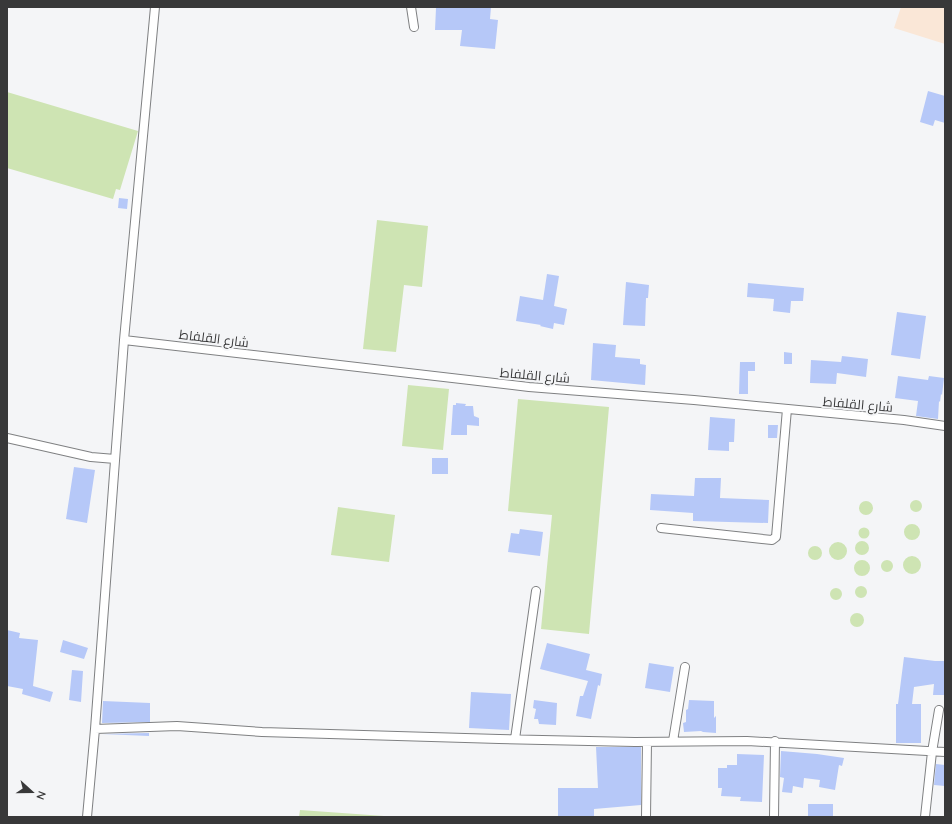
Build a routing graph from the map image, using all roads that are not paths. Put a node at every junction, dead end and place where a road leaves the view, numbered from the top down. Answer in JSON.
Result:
{"nodes":[{"id":1,"x":155,"y":7,"type":"edge"},
{"id":2,"x":411,"y":7,"type":"edge"},
{"id":3,"x":414,"y":27,"type":"dead end"},
{"id":4,"x":124,"y":340,"type":"junction"},
{"id":5,"x":787,"y":410,"type":"junction"},
{"id":6,"x":945,"y":426,"type":"edge"},
{"id":7,"x":7,"y":438,"type":"edge"},
{"id":8,"x":115,"y":459,"type":"junction"},
{"id":9,"x":661,"y":528,"type":"dead end"},
{"id":10,"x":536,"y":591,"type":"dead end"},
{"id":11,"x":685,"y":667,"type":"dead end"},
{"id":12,"x":939,"y":710,"type":"dead end"},
{"id":13,"x":95,"y":729,"type":"junction"},
{"id":14,"x":515,"y":740,"type":"junction"},
{"id":15,"x":673,"y":741,"type":"junction"},
{"id":16,"x":775,"y":741,"type":"junction"},
{"id":17,"x":647,"y":742,"type":"junction"},
{"id":18,"x":932,"y":752,"type":"junction"},
{"id":19,"x":945,"y":752,"type":"edge"},
{"id":20,"x":87,"y":817,"type":"edge"},
{"id":21,"x":646,"y":817,"type":"edge"},
{"id":22,"x":774,"y":817,"type":"edge"},
{"id":23,"x":925,"y":817,"type":"edge"}],
"edges":[{"from":1,"to":4,"type":"street"},
{"from":2,"to":3,"type":"street"},
{"from":4,"to":5,"type":"street","name":"شارع القلفاط"},
{"from":4,"to":8,"type":"street"},
{"from":5,"to":6,"type":"street","name":"شارع القلفاط"},
{"from":5,"to":9,"type":"street"},
{"from":7,"to":8,"type":"street"},
{"from":8,"to":13,"type":"street"},
{"from":10,"to":14,"type":"street"},
{"from":11,"to":15,"type":"street"},
{"from":12,"to":18,"type":"street"},
{"from":13,"to":14,"type":"street"},
{"from":13,"to":20,"type":"street"},
{"from":14,"to":17,"type":"street"},
{"from":15,"to":16,"type":"street"},
{"from":15,"to":17,"type":"street"},
{"from":16,"to":18,"type":"street"},
{"from":16,"to":22,"type":"street"},
{"from":17,"to":21,"type":"street"},
{"from":18,"to":19,"type":"street"},
{"from":18,"to":23,"type":"street"}]}
